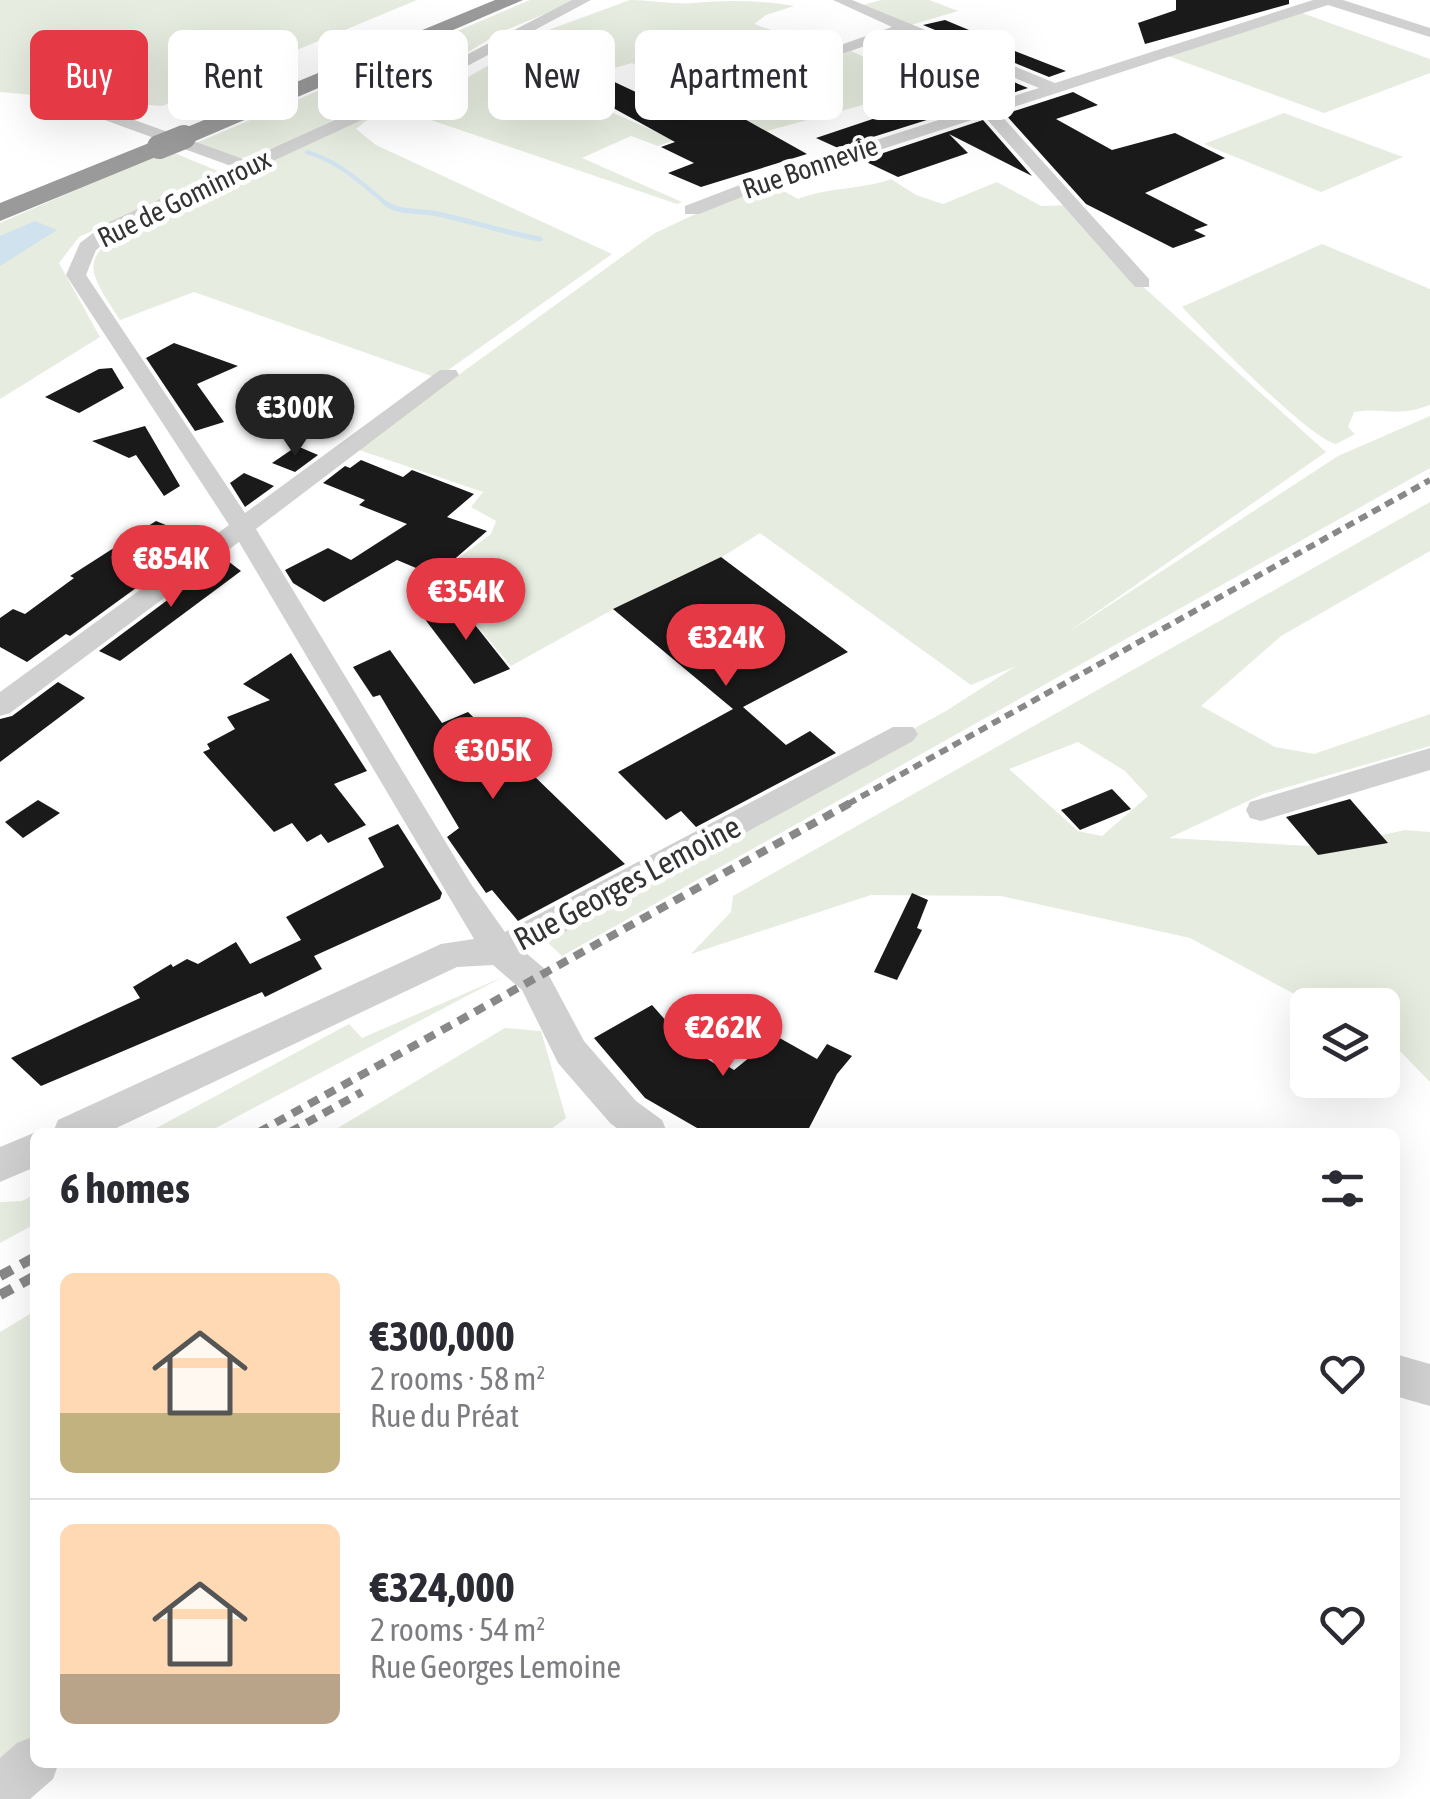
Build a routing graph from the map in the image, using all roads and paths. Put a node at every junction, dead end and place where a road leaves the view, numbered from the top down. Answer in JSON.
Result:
{"nodes":[{"id":1,"x":480,"y":0,"type":"edge"},
{"id":2,"x":514,"y":0,"type":"edge"},
{"id":3,"x":584,"y":0,"type":"edge"},
{"id":4,"x":840,"y":0,"type":"edge"},
{"id":5,"x":1328,"y":0,"type":"edge"},
{"id":6,"x":905,"y":27,"type":"junction"},
{"id":7,"x":1430,"y":33,"type":"edge"},
{"id":8,"x":843,"y":50,"type":"edge"},
{"id":9,"x":1051,"y":88,"type":"junction"},
{"id":10,"x":1015,"y":99,"type":"edge"},
{"id":11,"x":114,"y":120,"type":"edge"},
{"id":12,"x":951,"y":120,"type":"edge"},
{"id":13,"x":997,"y":120,"type":"edge"},
{"id":14,"x":161,"y":138,"type":"junction"},
{"id":15,"x":246,"y":166,"type":"junction"},
{"id":16,"x":0,"y":195,"type":"edge"},
{"id":17,"x":692,"y":210,"type":"dead end"},
{"id":18,"x":0,"y":212,"type":"edge"},
{"id":19,"x":1142,"y":283,"type":"dead end"},
{"id":20,"x":448,"y":375,"type":"dead end"},
{"id":21,"x":242,"y":528,"type":"junction"},
{"id":22,"x":0,"y":706,"type":"edge"},
{"id":23,"x":903,"y":734,"type":"dead end"},
{"id":24,"x":1430,"y":759,"type":"edge"},
{"id":25,"x":1261,"y":810,"type":"dead end"},
{"id":26,"x":500,"y":950,"type":"junction"},
{"id":27,"x":79,"y":1128,"type":"edge"},
{"id":28,"x":644,"y":1128,"type":"edge"},
{"id":29,"x":30,"y":1151,"type":"edge"},
{"id":30,"x":0,"y":1165,"type":"edge"},
{"id":31,"x":1400,"y":1377,"type":"edge"},
{"id":32,"x":1430,"y":1386,"type":"edge"},
{"id":33,"x":30,"y":1766,"type":"edge"},
{"id":34,"x":0,"y":1792,"type":"edge"}],
"edges":[{"from":1,"to":14,"type":"highway"},
{"from":2,"to":14,"type":"highway"},
{"from":3,"to":15,"type":"street","name":"Rue de Gominroux"},
{"from":4,"to":6,"type":"street"},
{"from":5,"to":7,"type":"street"},
{"from":5,"to":9,"type":"street","name":"Rue Bonnevie"},
{"from":6,"to":8,"type":"street"},
{"from":6,"to":9,"type":"street"},
{"from":9,"to":10,"type":"street","name":"Rue Bonnevie"},
{"from":11,"to":15,"type":"street"},
{"from":12,"to":17,"type":"street","name":"Rue Bonnevie"},
{"from":13,"to":19,"type":"street"},
{"from":14,"to":16,"type":"highway"},
{"from":14,"to":18,"type":"highway"},
{"from":15,"to":21,"type":"street","name":"Rue de Gominroux"},
{"from":20,"to":21,"type":"street"},
{"from":21,"to":22,"type":"street"},
{"from":21,"to":26,"type":"street","name":"Rue de Gominroux"},
{"from":23,"to":26,"type":"street","name":"Rue Georges Lemoine"},
{"from":24,"to":25,"type":"street"},
{"from":26,"to":27,"type":"street","name":"Rue Georges Lemoine"},
{"from":26,"to":28,"type":"street","name":"Rue de Gominroux"},
{"from":29,"to":30,"type":"street"},
{"from":31,"to":32,"type":"street"},
{"from":33,"to":34,"type":"street"}]}
